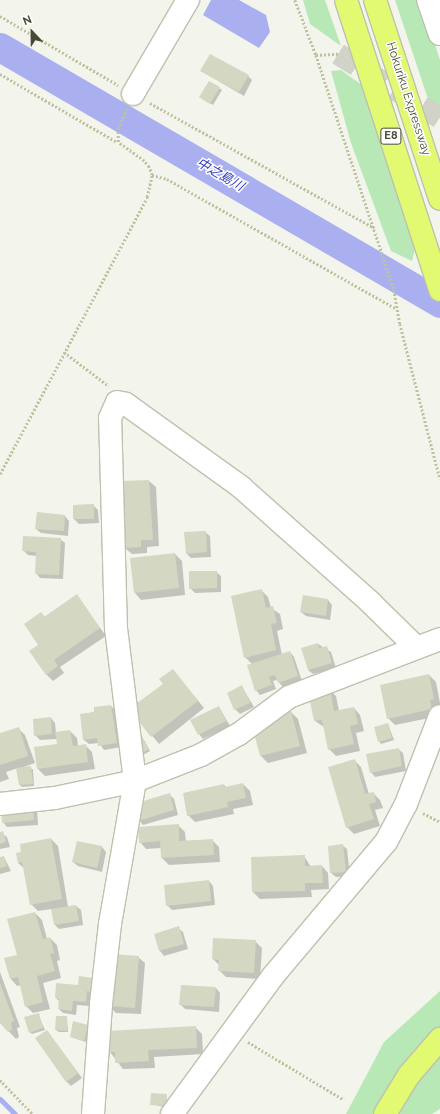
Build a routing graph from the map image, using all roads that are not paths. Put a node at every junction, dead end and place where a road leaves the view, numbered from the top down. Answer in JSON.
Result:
{"nodes":[{"id":1,"x":188,"y":0,"type":"edge"},
{"id":2,"x":346,"y":0,"type":"edge"},
{"id":3,"x":376,"y":0,"type":"edge"},
{"id":4,"x":428,"y":0,"type":"edge"},
{"id":5,"x":440,"y":34,"type":"edge"},
{"id":6,"x":129,"y":103,"type":"road end"},
{"id":7,"x":440,"y":199,"type":"edge"},
{"id":8,"x":437,"y":281,"type":"edge"},
{"id":9,"x":440,"y":639,"type":"edge"},
{"id":10,"x":416,"y":647,"type":"junction"},
{"id":11,"x":440,"y":716,"type":"edge"},
{"id":12,"x":135,"y":781,"type":"junction"},
{"id":13,"x":0,"y":804,"type":"edge"},
{"id":14,"x":440,"y":1039,"type":"edge"},
{"id":15,"x":93,"y":1114,"type":"edge"},
{"id":16,"x":172,"y":1114,"type":"edge"},
{"id":17,"x":385,"y":1114,"type":"edge"}],
"edges":[{"from":1,"to":6,"type":"street"},
{"from":2,"to":8,"type":"highway","number":"E8"},
{"from":3,"to":7,"type":"highway","name":"Hokuriku Expressway","number":"E8"},
{"from":4,"to":5,"type":"street"},
{"from":9,"to":10,"type":"street"},
{"from":10,"to":12,"type":"street"},
{"from":10,"to":12,"type":"street"},
{"from":11,"to":16,"type":"street"},
{"from":12,"to":13,"type":"street"},
{"from":12,"to":15,"type":"street"},
{"from":14,"to":17,"type":"highway"}]}
